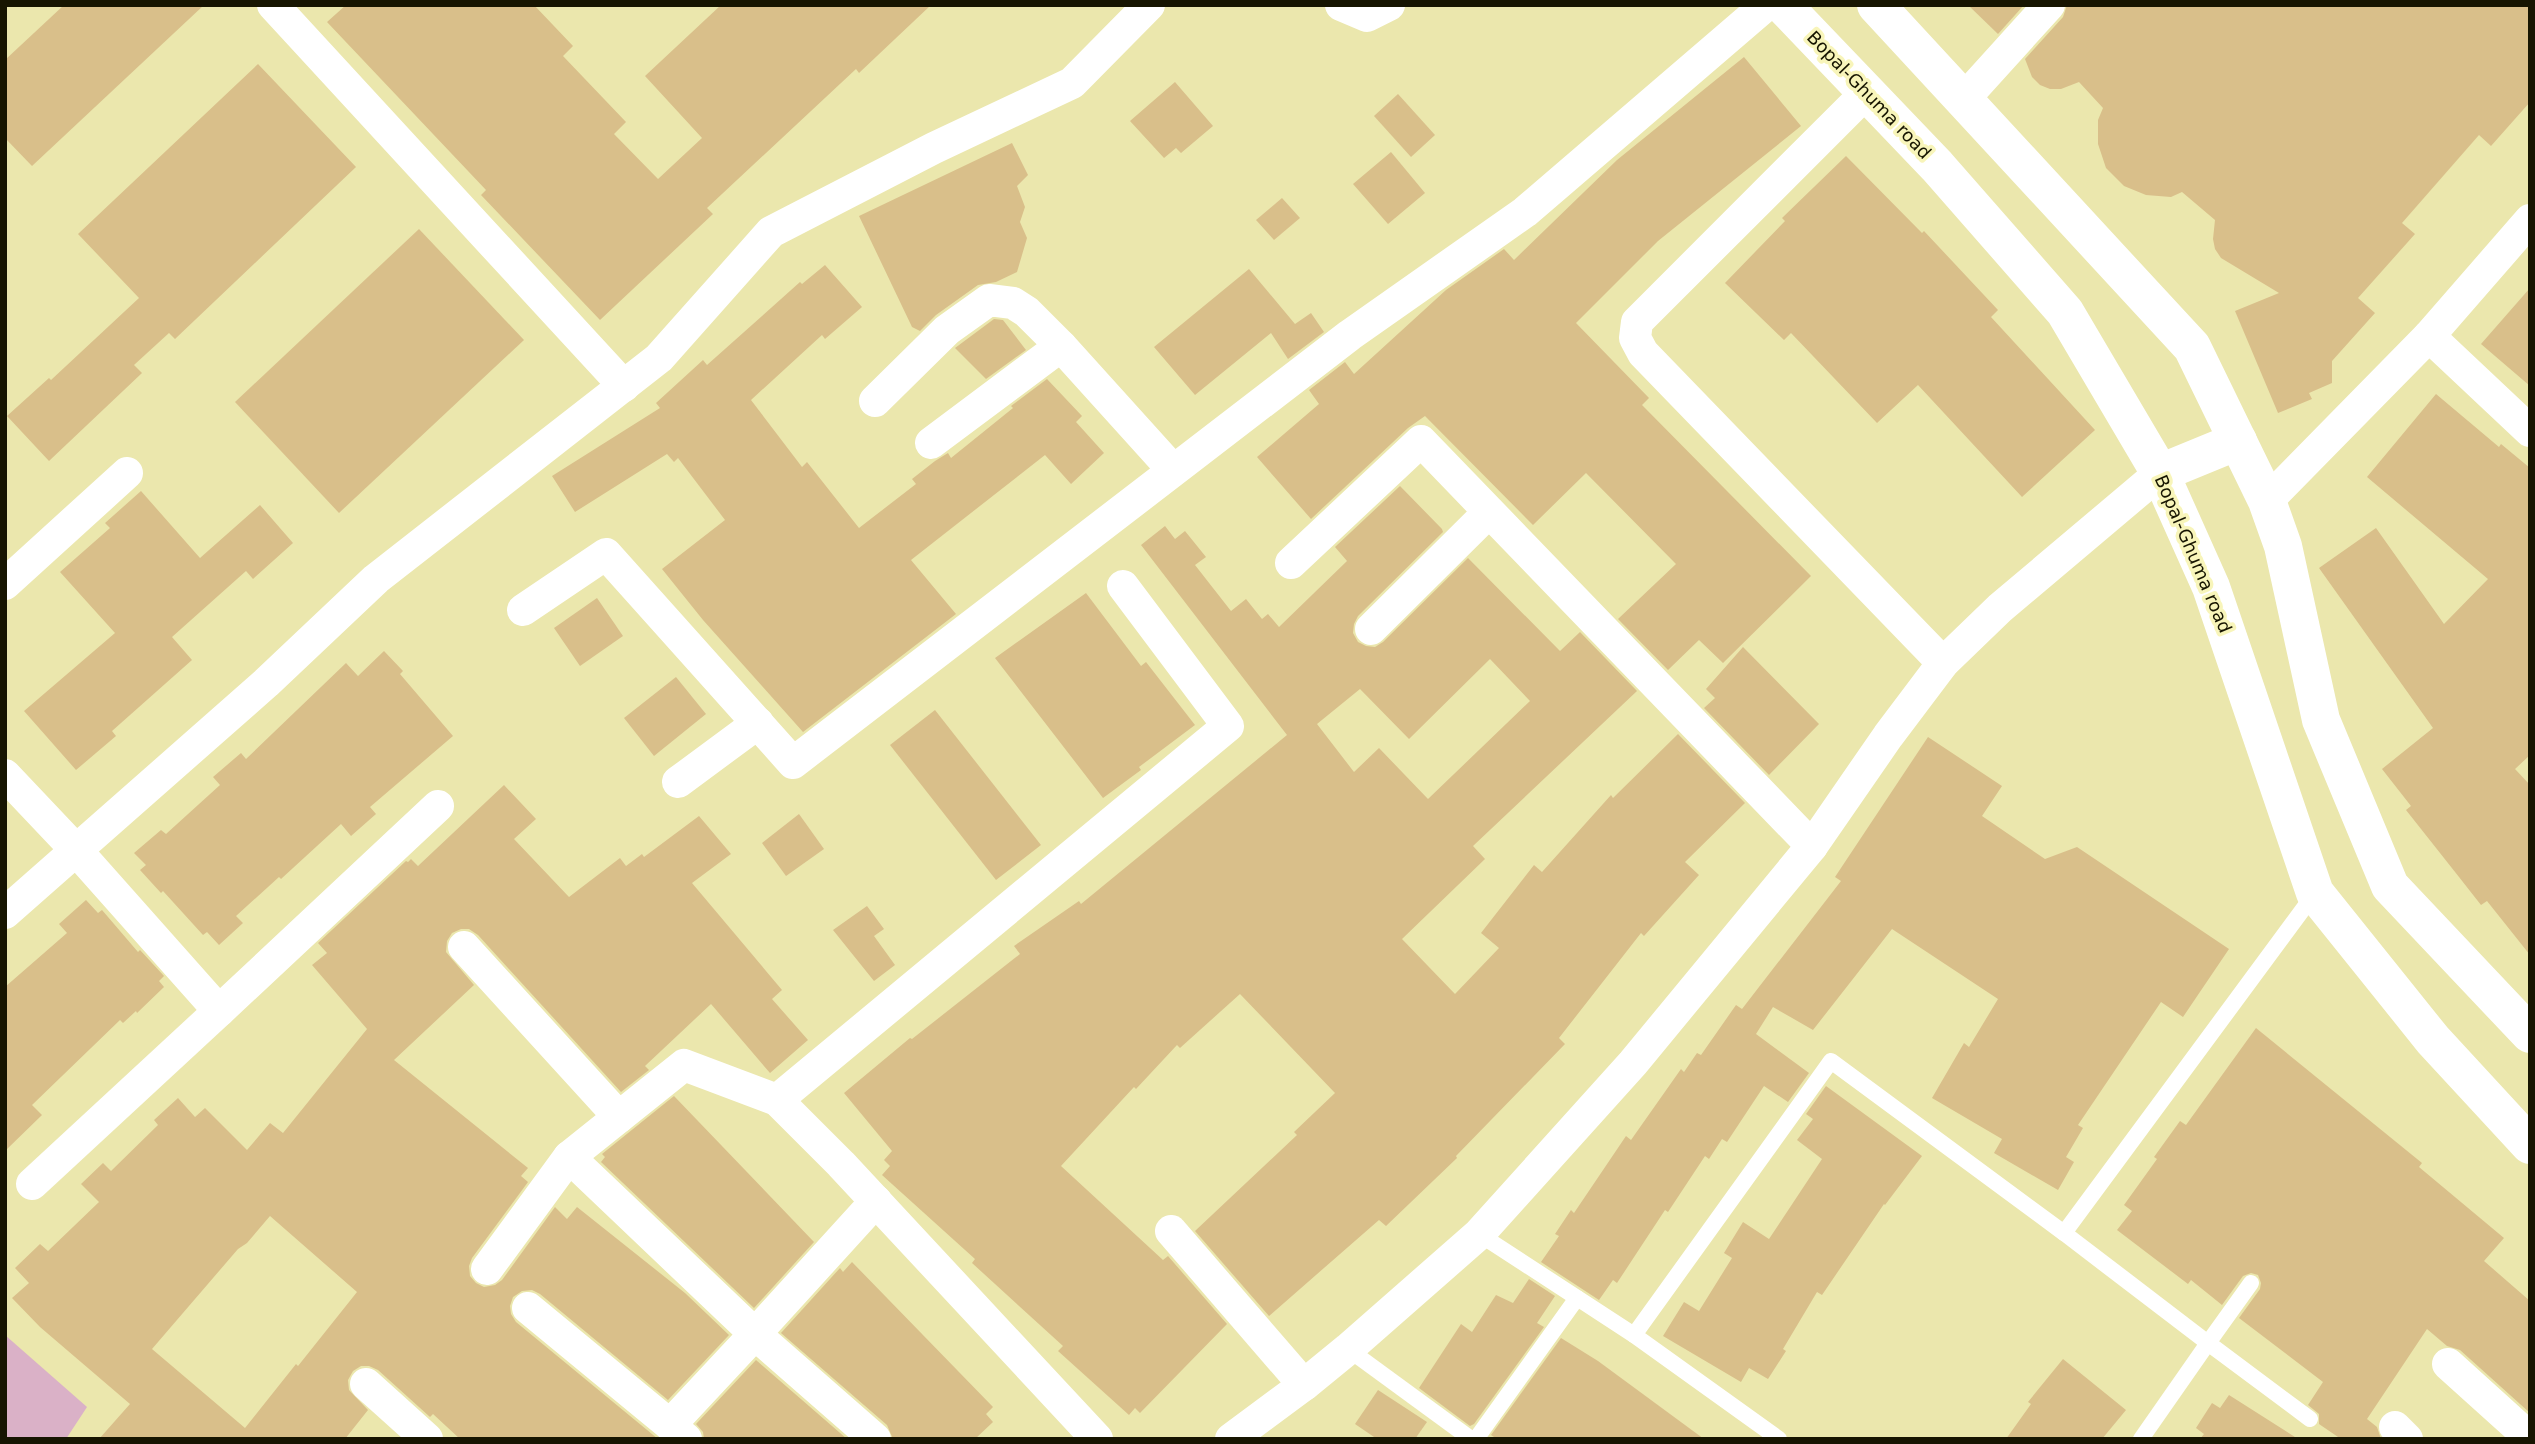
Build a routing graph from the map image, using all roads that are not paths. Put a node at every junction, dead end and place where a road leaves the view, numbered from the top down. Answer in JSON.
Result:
{"nodes":[{"id":1,"x":273,"y":5,"type":"edge"},
{"id":2,"x":1149,"y":5,"type":"edge"},
{"id":3,"x":1341,"y":5,"type":"edge"},
{"id":4,"x":1388,"y":5,"type":"edge"},
{"id":5,"x":1766,"y":5,"type":"edge"},
{"id":6,"x":1783,"y":5,"type":"edge"},
{"id":7,"x":1876,"y":5,"type":"edge"},
{"id":8,"x":2049,"y":5,"type":"edge"},
{"id":9,"x":1867,"y":92,"type":"junction"},
{"id":10,"x":1963,"y":100,"type":"junction"},
{"id":11,"x":2530,"y":219,"type":"edge"},
{"id":12,"x":2429,"y":336,"type":"junction"},
{"id":13,"x":1061,"y":346,"type":"junction"},
{"id":14,"x":625,"y":386,"type":"junction"},
{"id":15,"x":875,"y":401,"type":"dead end"},
{"id":16,"x":2530,"y":431,"type":"edge"},
{"id":17,"x":2238,"y":442,"type":"junction"},
{"id":18,"x":930,"y":443,"type":"dead end"},
{"id":19,"x":1174,"y":470,"type":"junction"},
{"id":20,"x":2160,"y":472,"type":"junction"},
{"id":21,"x":127,"y":473,"type":"dead end"},
{"id":22,"x":2267,"y":501,"type":"junction"},
{"id":23,"x":1489,"y":512,"type":"junction"},
{"id":24,"x":1291,"y":563,"type":"dead end"},
{"id":25,"x":5,"y":584,"type":"edge"},
{"id":26,"x":1123,"y":586,"type":"dead end"},
{"id":27,"x":523,"y":610,"type":"dead end"},
{"id":28,"x":1371,"y":629,"type":"dead end"},
{"id":29,"x":1943,"y":663,"type":"junction"},
{"id":30,"x":758,"y":723,"type":"junction"},
{"id":31,"x":5,"y":775,"type":"edge"},
{"id":32,"x":678,"y":782,"type":"dead end"},
{"id":33,"x":438,"y":806,"type":"dead end"},
{"id":34,"x":1812,"y":846,"type":"junction"},
{"id":35,"x":76,"y":849,"type":"junction"},
{"id":36,"x":2315,"y":893,"type":"junction"},
{"id":37,"x":5,"y":913,"type":"edge"},
{"id":38,"x":464,"y":947,"type":"dead end"},
{"id":39,"x":219,"y":1011,"type":"junction"},
{"id":40,"x":2530,"y":1034,"type":"edge"},
{"id":41,"x":777,"y":1100,"type":"junction"},
{"id":42,"x":619,"y":1117,"type":"junction"},
{"id":43,"x":2530,"y":1145,"type":"edge"},
{"id":44,"x":569,"y":1157,"type":"junction"},
{"id":45,"x":32,"y":1184,"type":"dead end"},
{"id":46,"x":876,"y":1201,"type":"junction"},
{"id":47,"x":1171,"y":1231,"type":"dead end"},
{"id":48,"x":2064,"y":1233,"type":"junction"},
{"id":49,"x":1479,"y":1234,"type":"junction"},
{"id":50,"x":487,"y":1269,"type":"dead end"},
{"id":51,"x":2250,"y":1283,"type":"dead end"},
{"id":52,"x":1577,"y":1298,"type":"junction"},
{"id":53,"x":528,"y":1308,"type":"dead end"},
{"id":54,"x":755,"y":1334,"type":"junction"},
{"id":55,"x":1634,"y":1335,"type":"junction"},
{"id":56,"x":2208,"y":1343,"type":"junction"},
{"id":57,"x":1348,"y":1349,"type":"junction"},
{"id":58,"x":2448,"y":1364,"type":"dead end"},
{"id":59,"x":366,"y":1384,"type":"dead end"},
{"id":60,"x":1304,"y":1385,"type":"junction"},
{"id":61,"x":2310,"y":1419,"type":"dead end"},
{"id":62,"x":678,"y":1432,"type":"edge"},
{"id":63,"x":1759,"y":1433,"type":"edge"},
{"id":64,"x":2530,"y":1437,"type":"edge"},
{"id":65,"x":427,"y":1439,"type":"edge"},
{"id":66,"x":875,"y":1439,"type":"edge"},
{"id":67,"x":1097,"y":1439,"type":"edge"},
{"id":68,"x":1231,"y":1439,"type":"edge"},
{"id":69,"x":1471,"y":1439,"type":"edge"},
{"id":70,"x":1476,"y":1439,"type":"edge"},
{"id":71,"x":1779,"y":1439,"type":"edge"},
{"id":72,"x":2141,"y":1439,"type":"edge"}],
"edges":[{"from":1,"to":14,"type":"street"},
{"from":2,"to":14,"type":"street"},
{"from":3,"to":4,"type":"street"},
{"from":5,"to":19,"type":"street"},
{"from":6,"to":9,"type":"street","name":"Bopal-Ghuma road"},
{"from":7,"to":10,"type":"street"},
{"from":8,"to":10,"type":"street"},
{"from":9,"to":20,"type":"street","name":"Bopal-Ghuma road"},
{"from":9,"to":29,"type":"street"},
{"from":10,"to":17,"type":"street"},
{"from":11,"to":12,"type":"street"},
{"from":12,"to":16,"type":"street"},
{"from":12,"to":22,"type":"street"},
{"from":13,"to":15,"type":"street"},
{"from":13,"to":18,"type":"street"},
{"from":13,"to":19,"type":"street"},
{"from":14,"to":35,"type":"street"},
{"from":17,"to":20,"type":"street"},
{"from":17,"to":22,"type":"street"},
{"from":19,"to":30,"type":"street"},
{"from":20,"to":29,"type":"street"},
{"from":20,"to":36,"type":"street","name":"Bopal-Ghuma road"},
{"from":21,"to":25,"type":"street"},
{"from":22,"to":40,"type":"street"},
{"from":23,"to":24,"type":"street"},
{"from":23,"to":28,"type":"street"},
{"from":23,"to":34,"type":"street"},
{"from":26,"to":41,"type":"street"},
{"from":27,"to":30,"type":"street"},
{"from":29,"to":34,"type":"street"},
{"from":30,"to":32,"type":"street"},
{"from":31,"to":35,"type":"street"},
{"from":33,"to":39,"type":"street"},
{"from":34,"to":49,"type":"street"},
{"from":35,"to":37,"type":"street"},
{"from":35,"to":39,"type":"street"},
{"from":36,"to":43,"type":"street","name":"Bopal-Ghuma road"},
{"from":36,"to":48,"type":"lane"},
{"from":38,"to":42,"type":"street"},
{"from":39,"to":45,"type":"street"},
{"from":41,"to":42,"type":"street"},
{"from":41,"to":46,"type":"street"},
{"from":42,"to":44,"type":"street"},
{"from":44,"to":50,"type":"street"},
{"from":44,"to":54,"type":"street"},
{"from":46,"to":54,"type":"street"},
{"from":46,"to":67,"type":"street"},
{"from":47,"to":60,"type":"street"},
{"from":48,"to":55,"type":"lane"},
{"from":48,"to":56,"type":"lane"},
{"from":49,"to":52,"type":"lane"},
{"from":49,"to":57,"type":"street"},
{"from":51,"to":56,"type":"lane"},
{"from":52,"to":55,"type":"lane"},
{"from":52,"to":70,"type":"lane"},
{"from":53,"to":62,"type":"street"},
{"from":54,"to":62,"type":"street"},
{"from":54,"to":66,"type":"street"},
{"from":55,"to":63,"type":"lane"},
{"from":56,"to":61,"type":"lane"},
{"from":56,"to":72,"type":"lane"},
{"from":57,"to":60,"type":"street"},
{"from":57,"to":69,"type":"lane"},
{"from":58,"to":64,"type":"street"},
{"from":59,"to":65,"type":"street"},
{"from":60,"to":68,"type":"street"},
{"from":63,"to":71,"type":"lane"}]}
